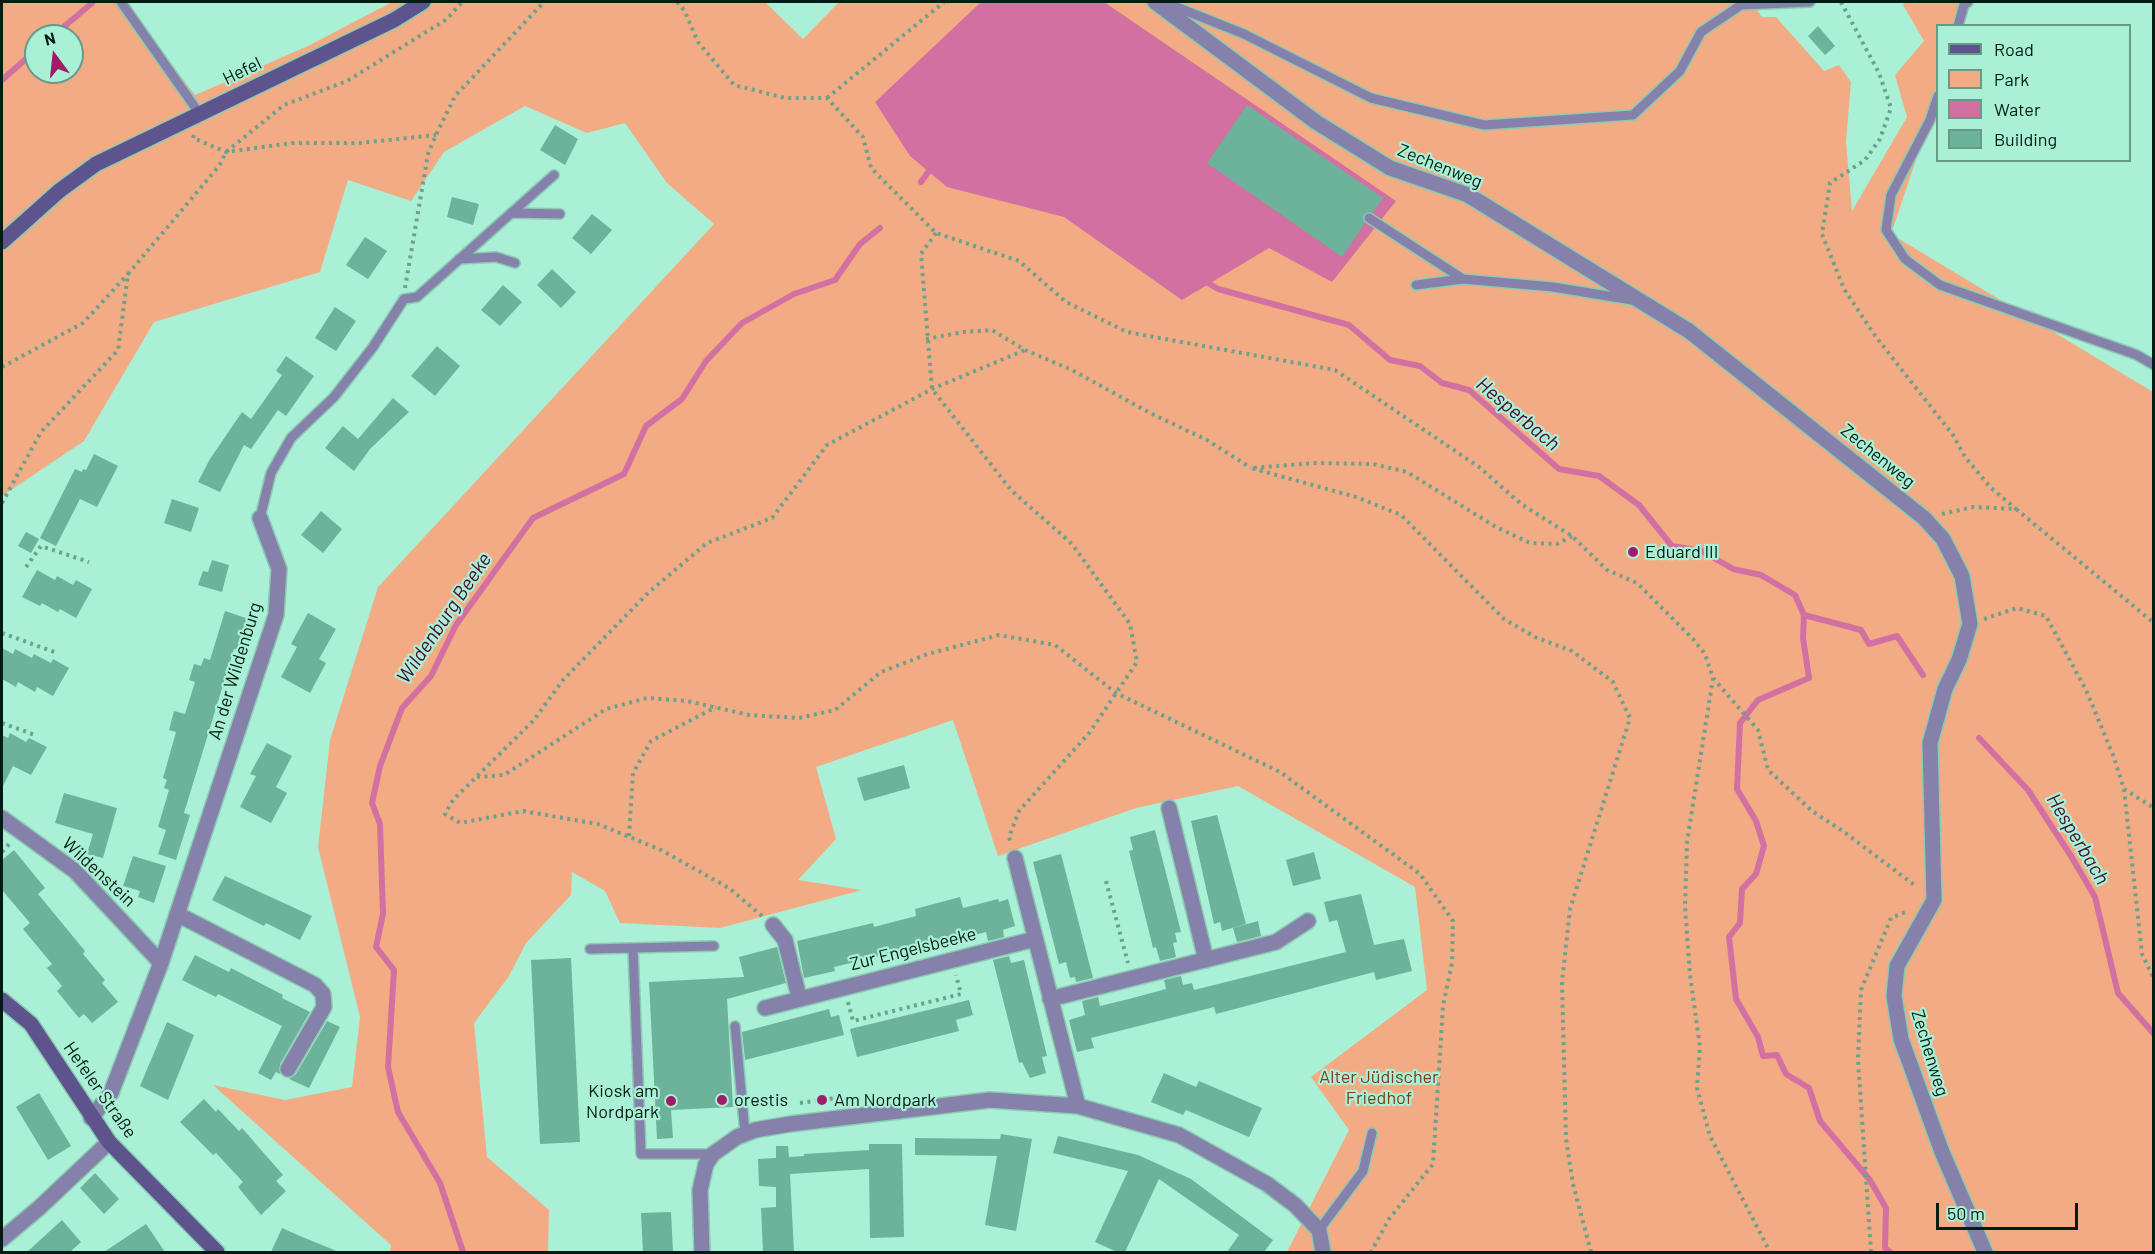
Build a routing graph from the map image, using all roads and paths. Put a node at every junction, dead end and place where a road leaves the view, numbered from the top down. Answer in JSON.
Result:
{"nodes":[{"id":1,"x":121,"y":2,"type":"edge"},
{"id":2,"x":423,"y":2,"type":"edge"},
{"id":3,"x":462,"y":2,"type":"edge"},
{"id":4,"x":544,"y":2,"type":"edge"},
{"id":5,"x":677,"y":2,"type":"edge"},
{"id":6,"x":944,"y":2,"type":"edge"},
{"id":7,"x":1155,"y":2,"type":"edge"},
{"id":8,"x":1161,"y":2,"type":"edge"},
{"id":9,"x":1810,"y":2,"type":"edge"},
{"id":10,"x":1841,"y":2,"type":"edge"},
{"id":11,"x":1968,"y":2,"type":"edge"},
{"id":12,"x":1959,"y":24,"type":"edge"},
{"id":13,"x":827,"y":98,"type":"junction"},
{"id":14,"x":1936,"y":102,"type":"edge"},
{"id":15,"x":199,"y":113,"type":"junction"},
{"id":16,"x":436,"y":135,"type":"junction"},
{"id":17,"x":226,"y":152,"type":"junction"},
{"id":18,"x":554,"y":175,"type":"dead end"},
{"id":19,"x":511,"y":213,"type":"junction"},
{"id":20,"x":560,"y":214,"type":"dead end"},
{"id":21,"x":1369,"y":218,"type":"dead end"},
{"id":22,"x":936,"y":233,"type":"junction"},
{"id":23,"x":2,"y":242,"type":"edge"},
{"id":24,"x":459,"y":259,"type":"junction"},
{"id":25,"x":515,"y":263,"type":"dead end"},
{"id":26,"x":128,"y":274,"type":"junction"},
{"id":27,"x":1463,"y":279,"type":"junction"},
{"id":28,"x":1416,"y":285,"type":"dead end"},
{"id":29,"x":404,"y":299,"type":"junction"},
{"id":30,"x":1640,"y":301,"type":"junction"},
{"id":31,"x":926,"y":339,"type":"junction"},
{"id":32,"x":1025,"y":350,"type":"junction"},
{"id":33,"x":2154,"y":365,"type":"edge"},
{"id":34,"x":2,"y":367,"type":"edge"},
{"id":35,"x":932,"y":389,"type":"junction"},
{"id":36,"x":1251,"y":468,"type":"junction"},
{"id":37,"x":2,"y":503,"type":"edge"},
{"id":38,"x":2016,"y":509,"type":"junction"},
{"id":39,"x":260,"y":518,"type":"joint"},
{"id":40,"x":1924,"y":518,"type":"junction"},
{"id":41,"x":1572,"y":536,"type":"junction"},
{"id":42,"x":89,"y":562,"type":"dead end"},
{"id":43,"x":26,"y":567,"type":"dead end"},
{"id":44,"x":2154,"y":623,"type":"edge"},
{"id":45,"x":1970,"y":624,"type":"junction"},
{"id":46,"x":2,"y":633,"type":"edge"},
{"id":47,"x":57,"y":653,"type":"dead end"},
{"id":48,"x":1713,"y":678,"type":"junction"},
{"id":49,"x":1116,"y":693,"type":"junction"},
{"id":50,"x":716,"y":707,"type":"junction"},
{"id":51,"x":2,"y":723,"type":"edge"},
{"id":52,"x":35,"y":735,"type":"dead end"},
{"id":53,"x":477,"y":777,"type":"junction"},
{"id":54,"x":2124,"y":789,"type":"junction"},
{"id":55,"x":1169,"y":808,"type":"dead end"},
{"id":56,"x":2154,"y":808,"type":"edge"},
{"id":57,"x":2,"y":818,"type":"edge"},
{"id":58,"x":629,"y":837,"type":"junction"},
{"id":59,"x":1015,"y":858,"type":"joint"},
{"id":60,"x":1107,"y":881,"type":"dead end"},
{"id":61,"x":1934,"y":900,"type":"junction"},
{"id":62,"x":177,"y":914,"type":"junction"},
{"id":63,"x":1308,"y":921,"type":"dead end"},
{"id":64,"x":773,"y":925,"type":"joint"},
{"id":65,"x":1035,"y":939,"type":"junction"},
{"id":66,"x":714,"y":946,"type":"dead end"},
{"id":67,"x":633,"y":948,"type":"junction"},
{"id":68,"x":590,"y":949,"type":"dead end"},
{"id":69,"x":951,"y":960,"type":"junction"},
{"id":70,"x":1206,"y":960,"type":"junction"},
{"id":71,"x":161,"y":963,"type":"junction"},
{"id":72,"x":1132,"y":978,"type":"junction"},
{"id":73,"x":2154,"y":979,"type":"edge"},
{"id":74,"x":844,"y":986,"type":"junction"},
{"id":75,"x":800,"y":997,"type":"junction"},
{"id":76,"x":1050,"y":999,"type":"junction"},
{"id":77,"x":2,"y":1000,"type":"edge"},
{"id":78,"x":765,"y":1008,"type":"dead end"},
{"id":79,"x":735,"y":1026,"type":"dead end"},
{"id":80,"x":288,"y":1069,"type":"dead end"},
{"id":81,"x":843,"y":1097,"type":"dead end"},
{"id":82,"x":800,"y":1103,"type":"dead end"},
{"id":83,"x":1078,"y":1106,"type":"junction"},
{"id":84,"x":91,"y":1118,"type":"junction"},
{"id":85,"x":750,"y":1131,"type":"junction"},
{"id":86,"x":1372,"y":1133,"type":"dead end"},
{"id":87,"x":109,"y":1142,"type":"junction"},
{"id":88,"x":713,"y":1154,"type":"junction"},
{"id":89,"x":1319,"y":1230,"type":"junction"},
{"id":90,"x":2,"y":1239,"type":"edge"},
{"id":91,"x":217,"y":1252,"type":"edge"},
{"id":92,"x":702,"y":1252,"type":"edge"},
{"id":93,"x":1323,"y":1252,"type":"edge"},
{"id":94,"x":1371,"y":1252,"type":"edge"},
{"id":95,"x":1591,"y":1252,"type":"edge"},
{"id":96,"x":1770,"y":1252,"type":"edge"},
{"id":97,"x":1871,"y":1252,"type":"edge"},
{"id":98,"x":1985,"y":1252,"type":"edge"}],
"edges":[{"from":1,"to":15,"type":"lane"},
{"from":2,"to":15,"type":"main road","name":"Hefel"},
{"from":3,"to":17,"type":"path"},
{"from":4,"to":16,"type":"path"},
{"from":5,"to":13,"type":"path"},
{"from":6,"to":13,"type":"path"},
{"from":7,"to":30,"type":"street","name":"Zechenweg"},
{"from":8,"to":9,"type":"lane"},
{"from":10,"to":38,"type":"path"},
{"from":11,"to":12,"type":"lane"},
{"from":13,"to":22,"type":"path"},
{"from":14,"to":33,"type":"lane"},
{"from":15,"to":17,"type":"path"},
{"from":15,"to":23,"type":"main road"},
{"from":16,"to":17,"type":"path"},
{"from":16,"to":29,"type":"path"},
{"from":17,"to":26,"type":"path"},
{"from":18,"to":19,"type":"lane","name":"An der Wildenburg"},
{"from":19,"to":20,"type":"lane"},
{"from":19,"to":24,"type":"lane","name":"An der Wildenburg"},
{"from":21,"to":27,"type":"lane"},
{"from":22,"to":31,"type":"path"},
{"from":22,"to":41,"type":"path"},
{"from":24,"to":25,"type":"lane"},
{"from":24,"to":29,"type":"lane","name":"An der Wildenburg"},
{"from":26,"to":34,"type":"path"},
{"from":26,"to":37,"type":"path"},
{"from":27,"to":28,"type":"lane"},
{"from":27,"to":30,"type":"lane"},
{"from":29,"to":39,"type":"lane","name":"An der Wildenburg"},
{"from":30,"to":40,"type":"street","name":"Zechenweg"},
{"from":31,"to":32,"type":"path"},
{"from":31,"to":35,"type":"path"},
{"from":32,"to":35,"type":"path"},
{"from":32,"to":36,"type":"path"},
{"from":35,"to":49,"type":"path"},
{"from":35,"to":53,"type":"path"},
{"from":36,"to":41,"type":"path"},
{"from":36,"to":95,"type":"path"},
{"from":38,"to":40,"type":"path"},
{"from":38,"to":44,"type":"path"},
{"from":39,"to":62,"type":"street","name":"An der Wildenburg"},
{"from":40,"to":45,"type":"street","name":"Zechenweg"},
{"from":41,"to":48,"type":"path"},
{"from":42,"to":43,"type":"path"},
{"from":45,"to":54,"type":"path"},
{"from":45,"to":61,"type":"street","name":"Zechenweg"},
{"from":46,"to":47,"type":"path"},
{"from":48,"to":61,"type":"path"},
{"from":48,"to":96,"type":"path"},
{"from":49,"to":50,"type":"path"},
{"from":49,"to":59,"type":"path"},
{"from":49,"to":94,"type":"path"},
{"from":50,"to":53,"type":"path"},
{"from":50,"to":58,"type":"path"},
{"from":51,"to":52,"type":"path"},
{"from":53,"to":58,"type":"path"},
{"from":54,"to":56,"type":"path"},
{"from":54,"to":73,"type":"path"},
{"from":55,"to":70,"type":"street"},
{"from":57,"to":71,"type":"street","name":"Wildenstein"},
{"from":58,"to":64,"type":"path"},
{"from":59,"to":65,"type":"street"},
{"from":60,"to":72,"type":"path"},
{"from":61,"to":97,"type":"path"},
{"from":61,"to":98,"type":"street","name":"Zechenweg"},
{"from":62,"to":71,"type":"street","name":"An der Wildenburg"},
{"from":62,"to":80,"type":"street"},
{"from":63,"to":70,"type":"street"},
{"from":64,"to":75,"type":"street"},
{"from":65,"to":69,"type":"street","name":"Zur Engelsbeeke"},
{"from":65,"to":76,"type":"street"},
{"from":66,"to":67,"type":"lane"},
{"from":67,"to":68,"type":"lane"},
{"from":67,"to":88,"type":"lane"},
{"from":69,"to":74,"type":"street","name":"Zur Engelsbeeke"},
{"from":69,"to":74,"type":"path"},
{"from":70,"to":72,"type":"street"},
{"from":71,"to":84,"type":"street","name":"An der Wildenburg"},
{"from":72,"to":76,"type":"street"},
{"from":74,"to":75,"type":"street","name":"Zur Engelsbeeke"},
{"from":75,"to":78,"type":"street","name":"Zur Engelsbeeke"},
{"from":76,"to":83,"type":"street"},
{"from":77,"to":84,"type":"main road","name":"Hefeler Straße"},
{"from":79,"to":85,"type":"lane"},
{"from":81,"to":82,"type":"path"},
{"from":83,"to":85,"type":"street"},
{"from":83,"to":89,"type":"street"},
{"from":84,"to":87,"type":"main road","name":"Hefeler Straße"},
{"from":85,"to":88,"type":"street"},
{"from":86,"to":89,"type":"lane"},
{"from":87,"to":90,"type":"street"},
{"from":87,"to":91,"type":"main road","name":"Hefeler Straße"},
{"from":88,"to":92,"type":"street"},
{"from":89,"to":93,"type":"street"}]}
